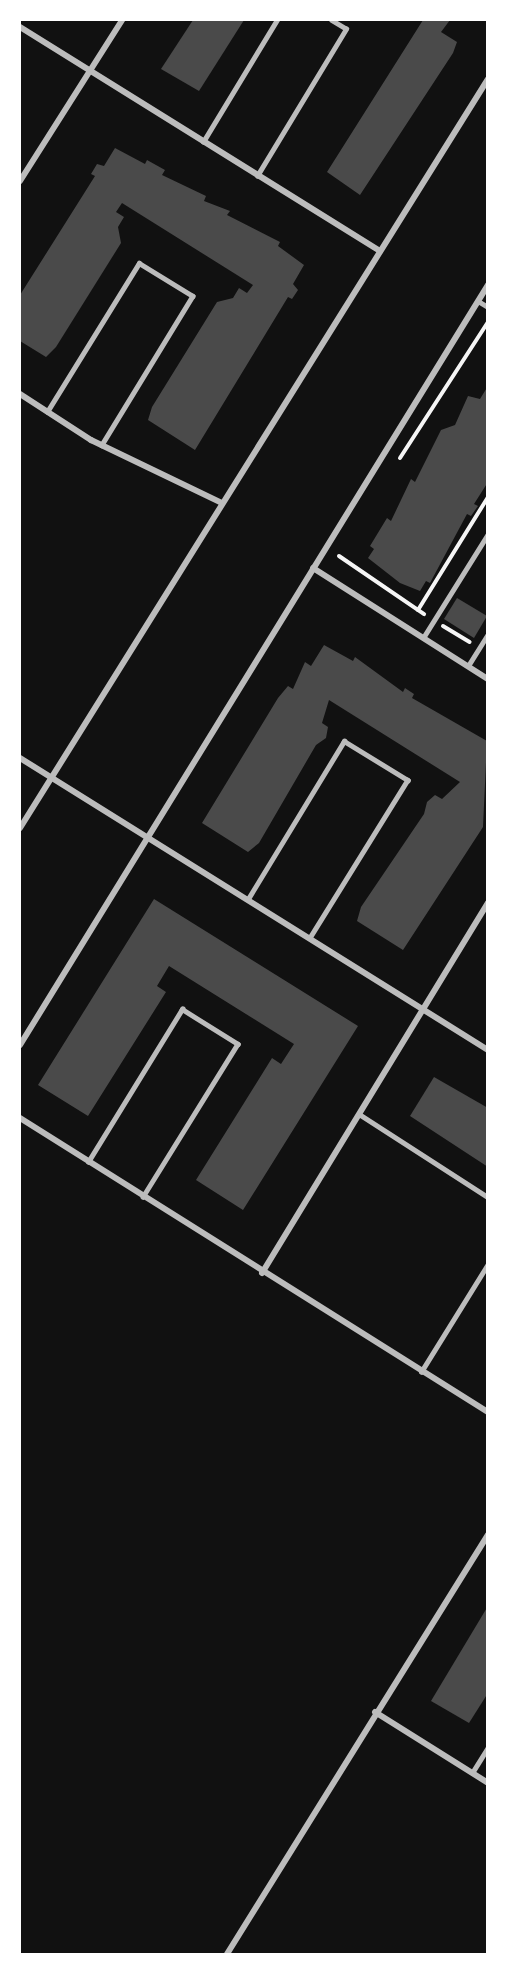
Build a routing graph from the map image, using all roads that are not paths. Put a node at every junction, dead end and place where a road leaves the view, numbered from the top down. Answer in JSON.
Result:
{"nodes":[{"id":1,"x":122,"y":20,"type":"edge"},
{"id":2,"x":277,"y":20,"type":"edge"},
{"id":3,"x":331,"y":20,"type":"edge"},
{"id":4,"x":20,"y":27,"type":"edge"},
{"id":5,"x":89,"y":72,"type":"junction"},
{"id":6,"x":488,"y":79,"type":"edge"},
{"id":7,"x":202,"y":142,"type":"junction"},
{"id":8,"x":257,"y":176,"type":"junction"},
{"id":9,"x":20,"y":181,"type":"edge"},
{"id":10,"x":380,"y":251,"type":"junction"},
{"id":11,"x":488,"y":285,"type":"edge"},
{"id":12,"x":478,"y":301,"type":"junction"},
{"id":13,"x":488,"y":307,"type":"edge"},
{"id":14,"x":20,"y":394,"type":"edge"},
{"id":15,"x":47,"y":412,"type":"junction"},
{"id":16,"x":102,"y":445,"type":"junction"},
{"id":17,"x":222,"y":503,"type":"junction"},
{"id":18,"x":488,"y":534,"type":"edge"},
{"id":19,"x":313,"y":568,"type":"junction"},
{"id":20,"x":488,"y":634,"type":"edge"},
{"id":21,"x":423,"y":638,"type":"junction"},
{"id":22,"x":468,"y":666,"type":"junction"},
{"id":23,"x":488,"y":679,"type":"edge"},
{"id":24,"x":20,"y":758,"type":"edge"},
{"id":25,"x":52,"y":778,"type":"junction"},
{"id":26,"x":20,"y":828,"type":"edge"},
{"id":27,"x":148,"y":837,"type":"junction"},
{"id":28,"x":248,"y":899,"type":"junction"},
{"id":29,"x":488,"y":903,"type":"edge"},
{"id":30,"x":310,"y":938,"type":"junction"},
{"id":31,"x":421,"y":1010,"type":"junction"},
{"id":32,"x":20,"y":1045,"type":"edge"},
{"id":33,"x":488,"y":1050,"type":"edge"},
{"id":34,"x":358,"y":1114,"type":"junction"},
{"id":35,"x":20,"y":1118,"type":"edge"},
{"id":36,"x":88,"y":1162,"type":"junction"},
{"id":37,"x":143,"y":1197,"type":"junction"},
{"id":38,"x":488,"y":1197,"type":"edge"},
{"id":39,"x":488,"y":1264,"type":"edge"},
{"id":40,"x":262,"y":1274,"type":"junction"},
{"id":41,"x":421,"y":1372,"type":"junction"},
{"id":42,"x":488,"y":1413,"type":"edge"},
{"id":43,"x":488,"y":1535,"type":"edge"},
{"id":44,"x":375,"y":1712,"type":"junction"},
{"id":45,"x":488,"y":1747,"type":"edge"},
{"id":46,"x":472,"y":1773,"type":"junction"},
{"id":47,"x":488,"y":1783,"type":"edge"},
{"id":48,"x":226,"y":1954,"type":"edge"}],
"edges":[{"from":1,"to":5,"type":"street"},
{"from":2,"to":7,"type":"lane"},
{"from":3,"to":8,"type":"lane"},
{"from":4,"to":5,"type":"street"},
{"from":5,"to":7,"type":"street"},
{"from":5,"to":9,"type":"street"},
{"from":6,"to":10,"type":"street"},
{"from":7,"to":8,"type":"street"},
{"from":8,"to":10,"type":"street"},
{"from":10,"to":17,"type":"street"},
{"from":11,"to":12,"type":"street"},
{"from":12,"to":13,"type":"lane"},
{"from":12,"to":19,"type":"street"},
{"from":14,"to":15,"type":"street"},
{"from":15,"to":16,"type":"street"},
{"from":15,"to":16,"type":"lane"},
{"from":16,"to":17,"type":"street"},
{"from":17,"to":25,"type":"street"},
{"from":18,"to":21,"type":"lane"},
{"from":19,"to":21,"type":"street"},
{"from":19,"to":27,"type":"street"},
{"from":20,"to":22,"type":"lane"},
{"from":21,"to":22,"type":"street"},
{"from":22,"to":23,"type":"street"},
{"from":24,"to":25,"type":"street"},
{"from":25,"to":26,"type":"street"},
{"from":25,"to":27,"type":"street"},
{"from":27,"to":28,"type":"street"},
{"from":27,"to":32,"type":"street"},
{"from":28,"to":30,"type":"street"},
{"from":28,"to":30,"type":"lane"},
{"from":29,"to":31,"type":"street"},
{"from":30,"to":31,"type":"street"},
{"from":31,"to":33,"type":"street"},
{"from":31,"to":34,"type":"street"},
{"from":34,"to":38,"type":"lane"},
{"from":34,"to":40,"type":"street"},
{"from":35,"to":36,"type":"street"},
{"from":36,"to":37,"type":"street"},
{"from":36,"to":37,"type":"lane"},
{"from":37,"to":40,"type":"street"},
{"from":39,"to":41,"type":"lane"},
{"from":40,"to":41,"type":"street"},
{"from":41,"to":42,"type":"street"},
{"from":43,"to":44,"type":"street"},
{"from":44,"to":46,"type":"street"},
{"from":44,"to":48,"type":"street"},
{"from":45,"to":46,"type":"lane"},
{"from":46,"to":47,"type":"street"}]}
